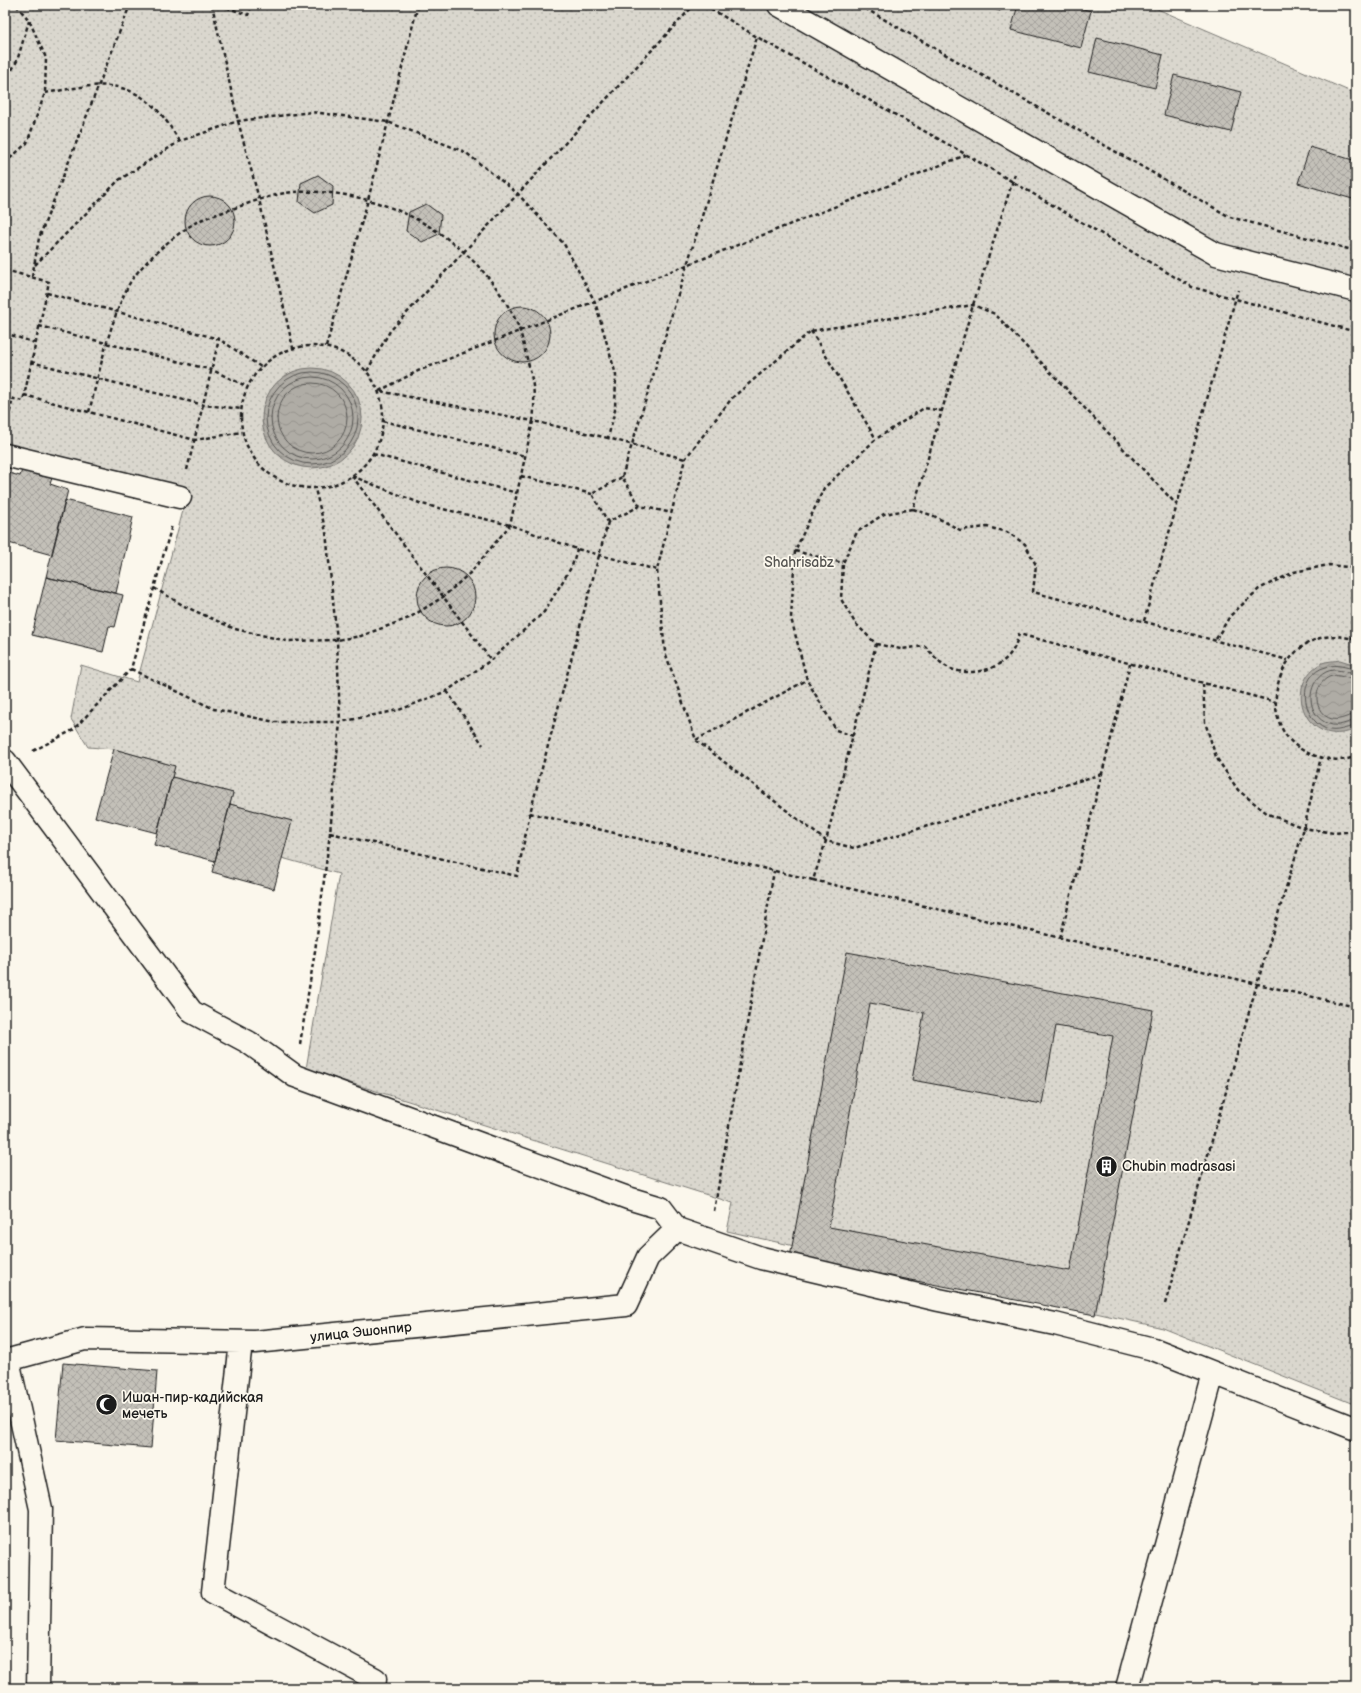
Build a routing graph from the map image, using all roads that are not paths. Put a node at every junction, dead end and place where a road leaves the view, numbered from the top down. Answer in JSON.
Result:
{"nodes":[{"id":1,"x":779,"y":5,"type":"edge"},
{"id":2,"x":1356,"y":290,"type":"edge"},
{"id":3,"x":5,"y":454,"type":"edge"},
{"id":4,"x":180,"y":497,"type":"road end"},
{"id":5,"x":7,"y":762,"type":"edge"},
{"id":6,"x":677,"y":1229,"type":"junction"},
{"id":7,"x":241,"y":1342,"type":"junction"},
{"id":8,"x":6,"y":1360,"type":"edge"},
{"id":9,"x":1213,"y":1373,"type":"junction"},
{"id":10,"x":1356,"y":1429,"type":"edge"},
{"id":11,"x":38,"y":1688,"type":"edge"},
{"id":12,"x":374,"y":1688,"type":"edge"},
{"id":13,"x":1127,"y":1688,"type":"edge"}],
"edges":[{"from":1,"to":2,"type":"street"},
{"from":3,"to":4,"type":"street"},
{"from":5,"to":6,"type":"street"},
{"from":6,"to":7,"type":"street","name":"улица Эшонпир"},
{"from":6,"to":9,"type":"street"},
{"from":7,"to":8,"type":"street","name":"улица Эшонпир"},
{"from":7,"to":12,"type":"street"},
{"from":8,"to":11,"type":"street"},
{"from":9,"to":10,"type":"street"},
{"from":9,"to":13,"type":"street"}]}
